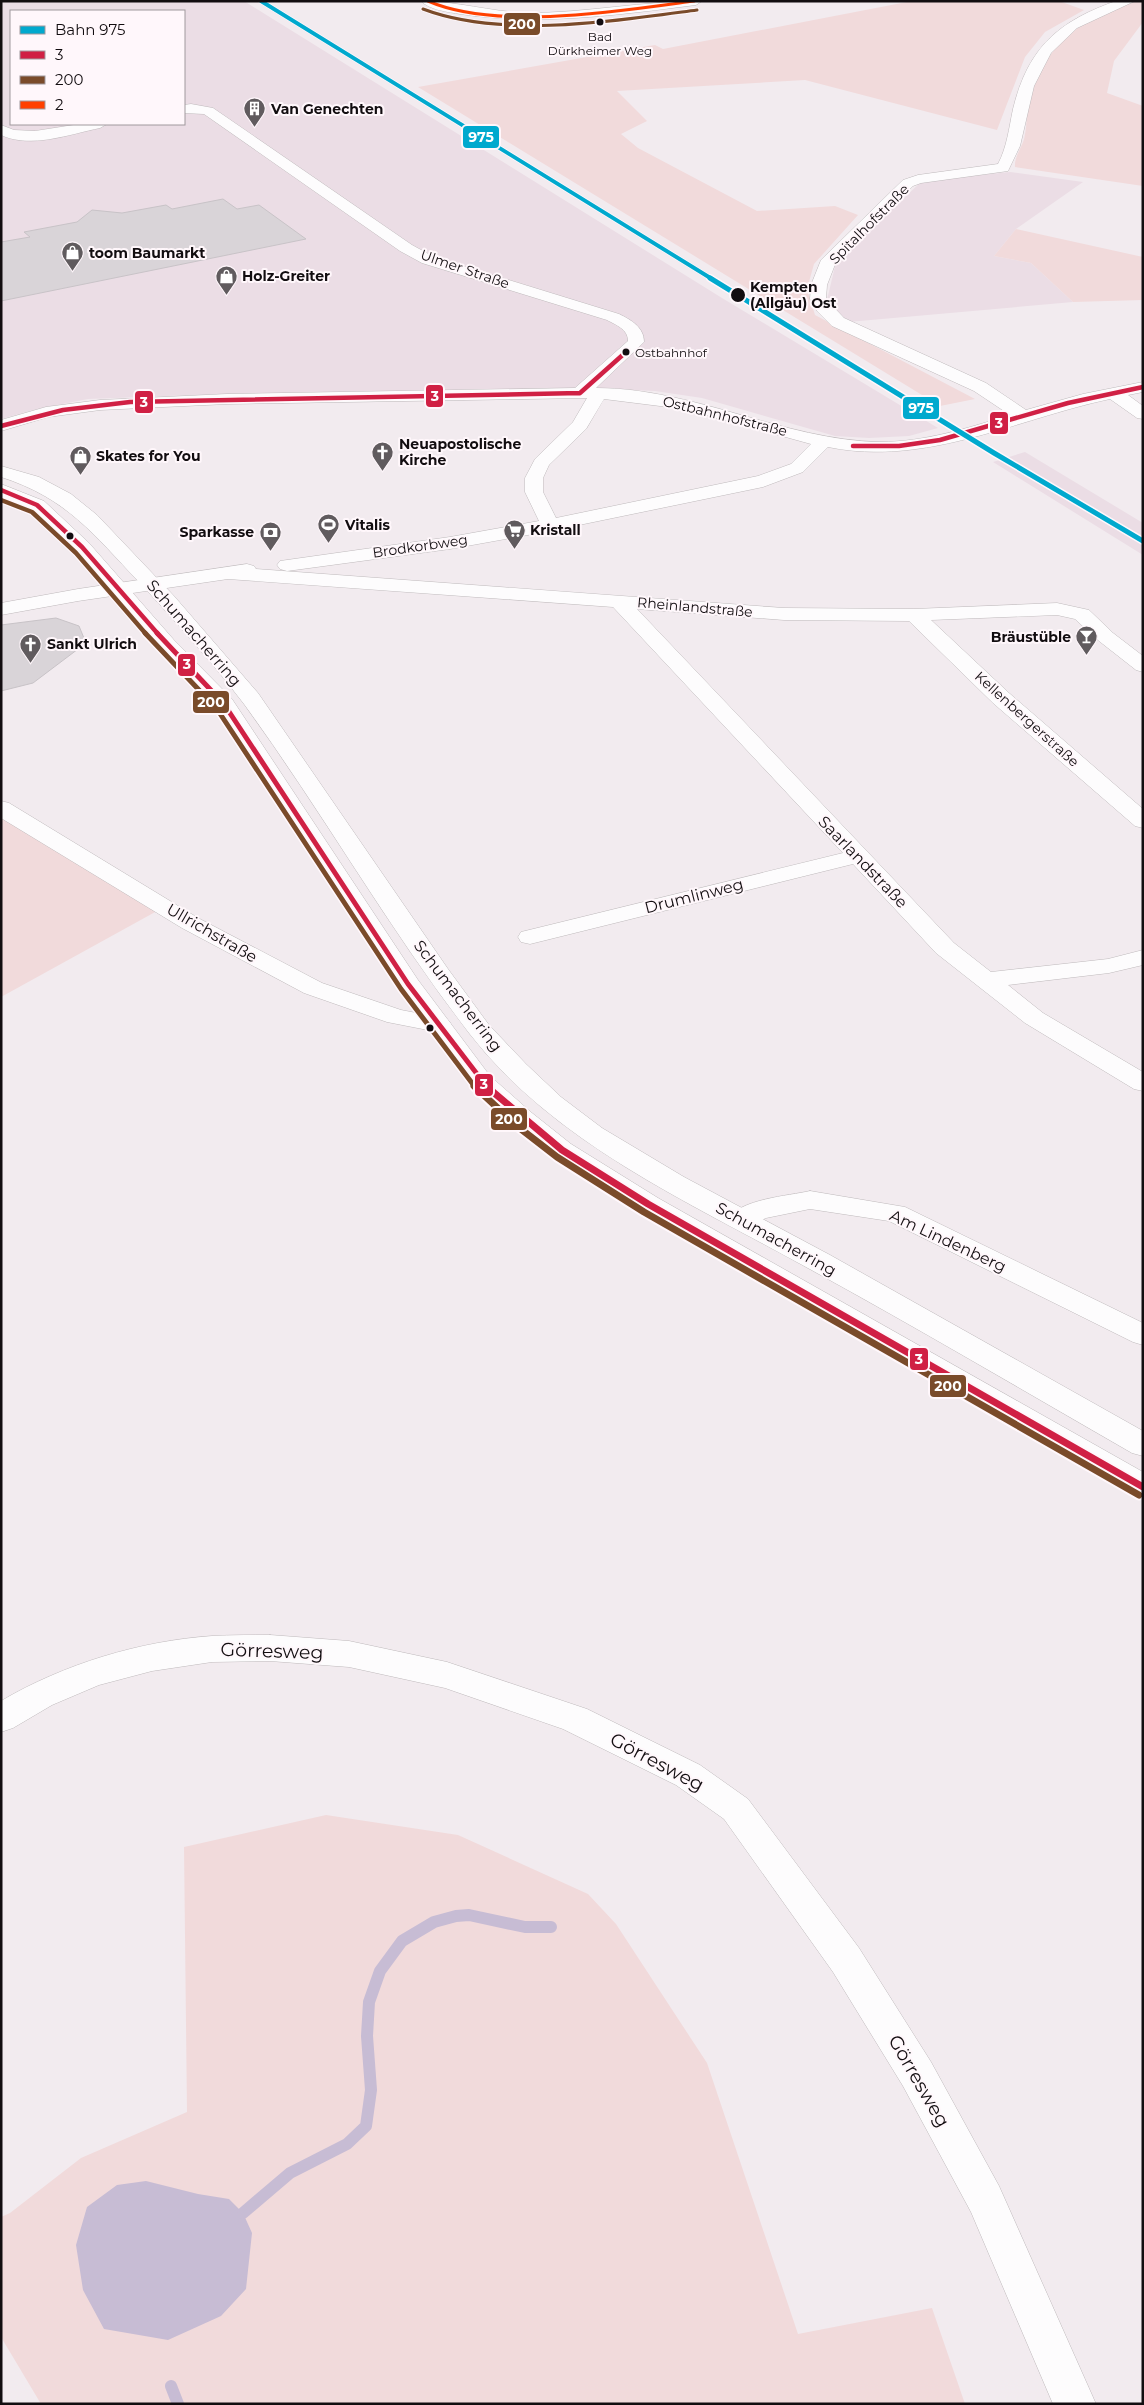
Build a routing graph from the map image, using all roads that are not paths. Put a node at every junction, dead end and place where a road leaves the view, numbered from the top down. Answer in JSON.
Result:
{"nodes":[{"id":1,"x":427,"y":1,"type":"edge"},
{"id":2,"x":696,"y":1,"type":"edge"},
{"id":3,"x":1129,"y":1,"type":"edge"},
{"id":4,"x":185,"y":109,"type":"edge"},
{"id":5,"x":94,"y":125,"type":"edge"},
{"id":6,"x":1,"y":129,"type":"edge"},
{"id":7,"x":1143,"y":387,"type":"edge"},
{"id":8,"x":590,"y":393,"type":"junction"},
{"id":9,"x":1113,"y":393,"type":"junction"},
{"id":10,"x":1143,"y":414,"type":"edge"},
{"id":11,"x":1024,"y":416,"type":"junction"},
{"id":12,"x":1,"y":426,"type":"edge"},
{"id":13,"x":823,"y":442,"type":"junction"},
{"id":14,"x":1,"y":471,"type":"edge"},
{"id":15,"x":1,"y":490,"type":"edge"},
{"id":16,"x":550,"y":525,"type":"junction"},
{"id":17,"x":229,"y":573,"type":"junction"},
{"id":18,"x":152,"y":584,"type":"junction"},
{"id":19,"x":119,"y":588,"type":"junction"},
{"id":20,"x":616,"y":600,"type":"junction"},
{"id":21,"x":1,"y":608,"type":"edge"},
{"id":22,"x":914,"y":615,"type":"junction"},
{"id":23,"x":1143,"y":666,"type":"edge"},
{"id":24,"x":1,"y":808,"type":"edge"},
{"id":25,"x":1143,"y":821,"type":"edge"},
{"id":26,"x":858,"y":856,"type":"junction"},
{"id":27,"x":530,"y":937,"type":"dead end"},
{"id":28,"x":1143,"y":957,"type":"edge"},
{"id":29,"x":987,"y":980,"type":"junction"},
{"id":30,"x":438,"y":1024,"type":"junction"},
{"id":31,"x":1143,"y":1083,"type":"edge"},
{"id":32,"x":742,"y":1220,"type":"junction"},
{"id":33,"x":1143,"y":1335,"type":"edge"},
{"id":34,"x":1143,"y":1445,"type":"edge"},
{"id":35,"x":1143,"y":1487,"type":"edge"},
{"id":36,"x":1,"y":1718,"type":"edge"},
{"id":37,"x":1075,"y":2404,"type":"edge"}],
"edges":[{"from":1,"to":2,"type":"street"},
{"from":3,"to":11,"type":"street","name":"Spitalhofstraße"},
{"from":4,"to":8,"type":"street","name":"Ulmer Straße"},
{"from":5,"to":6,"type":"street"},
{"from":7,"to":9,"type":"street","name":"Ostbahnhofstraße"},
{"from":8,"to":12,"type":"street","name":"Ostbahnhofstraße"},
{"from":8,"to":13,"type":"street","name":"Ostbahnhofstraße"},
{"from":8,"to":16,"type":"street"},
{"from":9,"to":10,"type":"street"},
{"from":9,"to":11,"type":"street","name":"Ostbahnhofstraße"},
{"from":11,"to":13,"type":"street","name":"Ostbahnhofstraße"},
{"from":13,"to":16,"type":"street","name":"Brodkorbweg"},
{"from":14,"to":18,"type":"street","name":"Schumacherring"},
{"from":15,"to":19,"type":"street","name":"Schumacherring"},
{"from":16,"to":17,"type":"street","name":"Brodkorbweg"},
{"from":17,"to":18,"type":"street","name":"Brodkorbweg"},
{"from":17,"to":20,"type":"street","name":"Rheinlandstraße"},
{"from":18,"to":19,"type":"street","name":"Brodkorbweg"},
{"from":18,"to":32,"type":"street","name":"Schumacherring"},
{"from":19,"to":21,"type":"street","name":"Brodkorbweg"},
{"from":19,"to":30,"type":"street","name":"Schumacherring"},
{"from":20,"to":22,"type":"street","name":"Rheinlandstraße"},
{"from":20,"to":26,"type":"street","name":"Saarlandstraße"},
{"from":22,"to":23,"type":"street","name":"Rheinlandstraße"},
{"from":22,"to":25,"type":"street","name":"Kellenbergerstraße"},
{"from":24,"to":30,"type":"street","name":"Ullrichstraße"},
{"from":26,"to":27,"type":"street","name":"Drumlinweg"},
{"from":26,"to":29,"type":"street","name":"Saarlandstraße"},
{"from":28,"to":29,"type":"street"},
{"from":29,"to":31,"type":"street","name":"Saarlandstraße"},
{"from":30,"to":35,"type":"street","name":"Schumacherring"},
{"from":32,"to":33,"type":"street","name":"Am Lindenberg"},
{"from":32,"to":34,"type":"street","name":"Schumacherring"},
{"from":36,"to":37,"type":"street","name":"Görresweg"}]}
